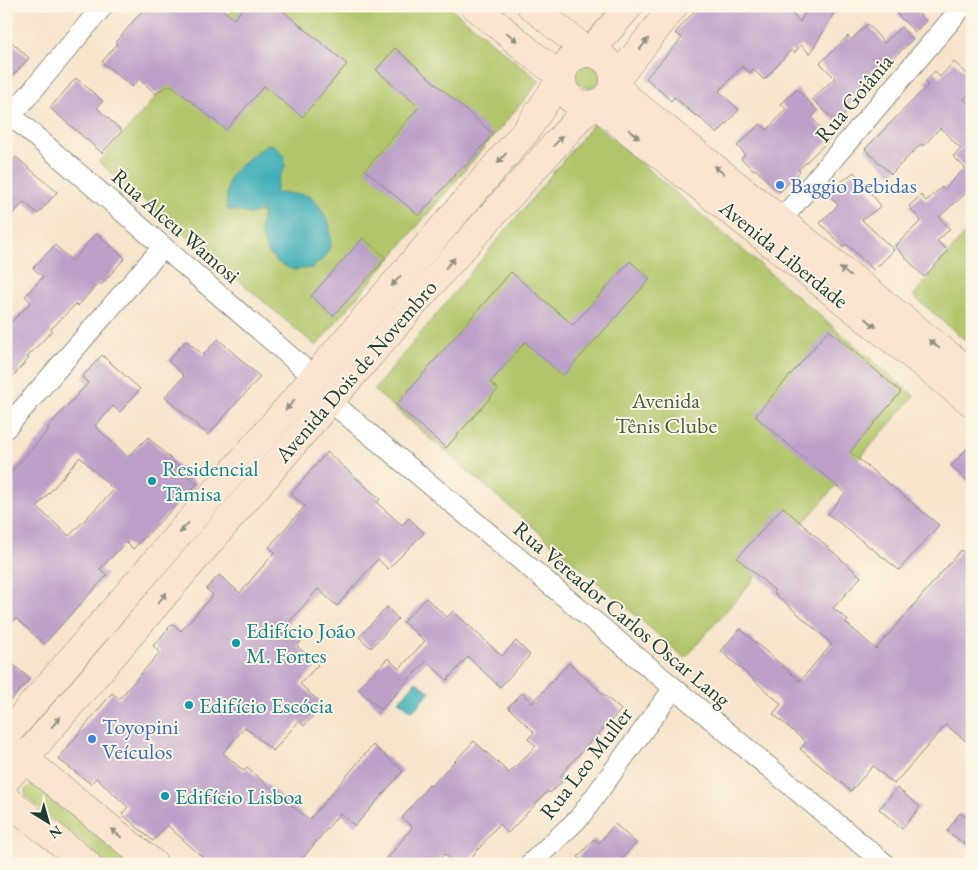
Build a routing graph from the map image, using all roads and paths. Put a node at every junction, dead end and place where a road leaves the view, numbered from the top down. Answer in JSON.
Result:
{"nodes":[{"id":1,"x":103,"y":6,"type":"edge"},
{"id":2,"x":475,"y":6,"type":"edge"},
{"id":3,"x":531,"y":6,"type":"edge"},
{"id":4,"x":629,"y":6,"type":"edge"},
{"id":5,"x":674,"y":6,"type":"edge"},
{"id":6,"x":963,"y":6,"type":"edge"},
{"id":7,"x":589,"y":53,"type":"junction"},
{"id":8,"x":562,"y":77,"type":"junction"},
{"id":9,"x":614,"y":81,"type":"junction"},
{"id":10,"x":596,"y":104,"type":"junction"},
{"id":11,"x":8,"y":116,"type":"edge"},
{"id":12,"x":781,"y":220,"type":"junction"},
{"id":13,"x":163,"y":247,"type":"junction"},
{"id":14,"x":972,"y":374,"type":"edge"},
{"id":15,"x":314,"y":377,"type":"junction"},
{"id":16,"x":330,"y":401,"type":"junction"},
{"id":17,"x":972,"y":403,"type":"edge"},
{"id":18,"x":6,"y":428,"type":"edge"},
{"id":19,"x":674,"y":688,"type":"junction"},
{"id":20,"x":6,"y":735,"type":"edge"},
{"id":21,"x":15,"y":752,"type":"edge"},
{"id":22,"x":6,"y":780,"type":"edge"},
{"id":23,"x":6,"y":799,"type":"edge"},
{"id":24,"x":87,"y":864,"type":"edge"},
{"id":25,"x":154,"y":864,"type":"edge"},
{"id":26,"x":530,"y":864,"type":"edge"},
{"id":27,"x":885,"y":864,"type":"edge"}],
"edges":[{"from":1,"to":11,"type":"street"},
{"from":2,"to":8,"type":"street","one_way":true},
{"from":3,"to":7,"type":"street"},
{"from":4,"to":7,"type":"street"},
{"from":9,"to":5,"type":"street","one_way":true},
{"from":6,"to":12,"type":"street","name":"Rua Goiânia"},
{"from":7,"to":8,"type":"street"},
{"from":7,"to":9,"type":"street"},
{"from":8,"to":10,"type":"street"},
{"from":8,"to":15,"type":"street","name":"Avenida Dois de Novembro","one_way":true},
{"from":9,"to":10,"type":"street"},
{"from":12,"to":9,"type":"street","name":"Avenida Liberdade","one_way":true},
{"from":16,"to":10,"type":"street","name":"Avenida Dois de Novembro","one_way":true},
{"from":10,"to":17,"type":"street","name":"Avenida Liberdade","one_way":true},
{"from":11,"to":13,"type":"street","name":"Rua Alceu Wamosi"},
{"from":14,"to":12,"type":"street","name":"Avenida Liberdade","one_way":true},
{"from":13,"to":15,"type":"street","name":"Rua Alceu Wamosi"},
{"from":13,"to":18,"type":"street"},
{"from":15,"to":16,"type":"street"},
{"from":15,"to":20,"type":"street","name":"Avenida Dois de Novembro","one_way":true},
{"from":16,"to":19,"type":"street","name":"Rua Vereador Carlos Oscar Lang"},
{"from":21,"to":16,"type":"street","name":"Avenida Dois de Novembro","one_way":true},
{"from":19,"to":26,"type":"street","name":"Rua Leo Muller"},
{"from":19,"to":27,"type":"street","name":"Rua Vereador Carlos Oscar Lang"},
{"from":21,"to":22,"type":"street","name":"Avenida Dois de Novembro"},
{"from":25,"to":21,"type":"street","one_way":true},
{"from":23,"to":24,"type":"street"}]}
